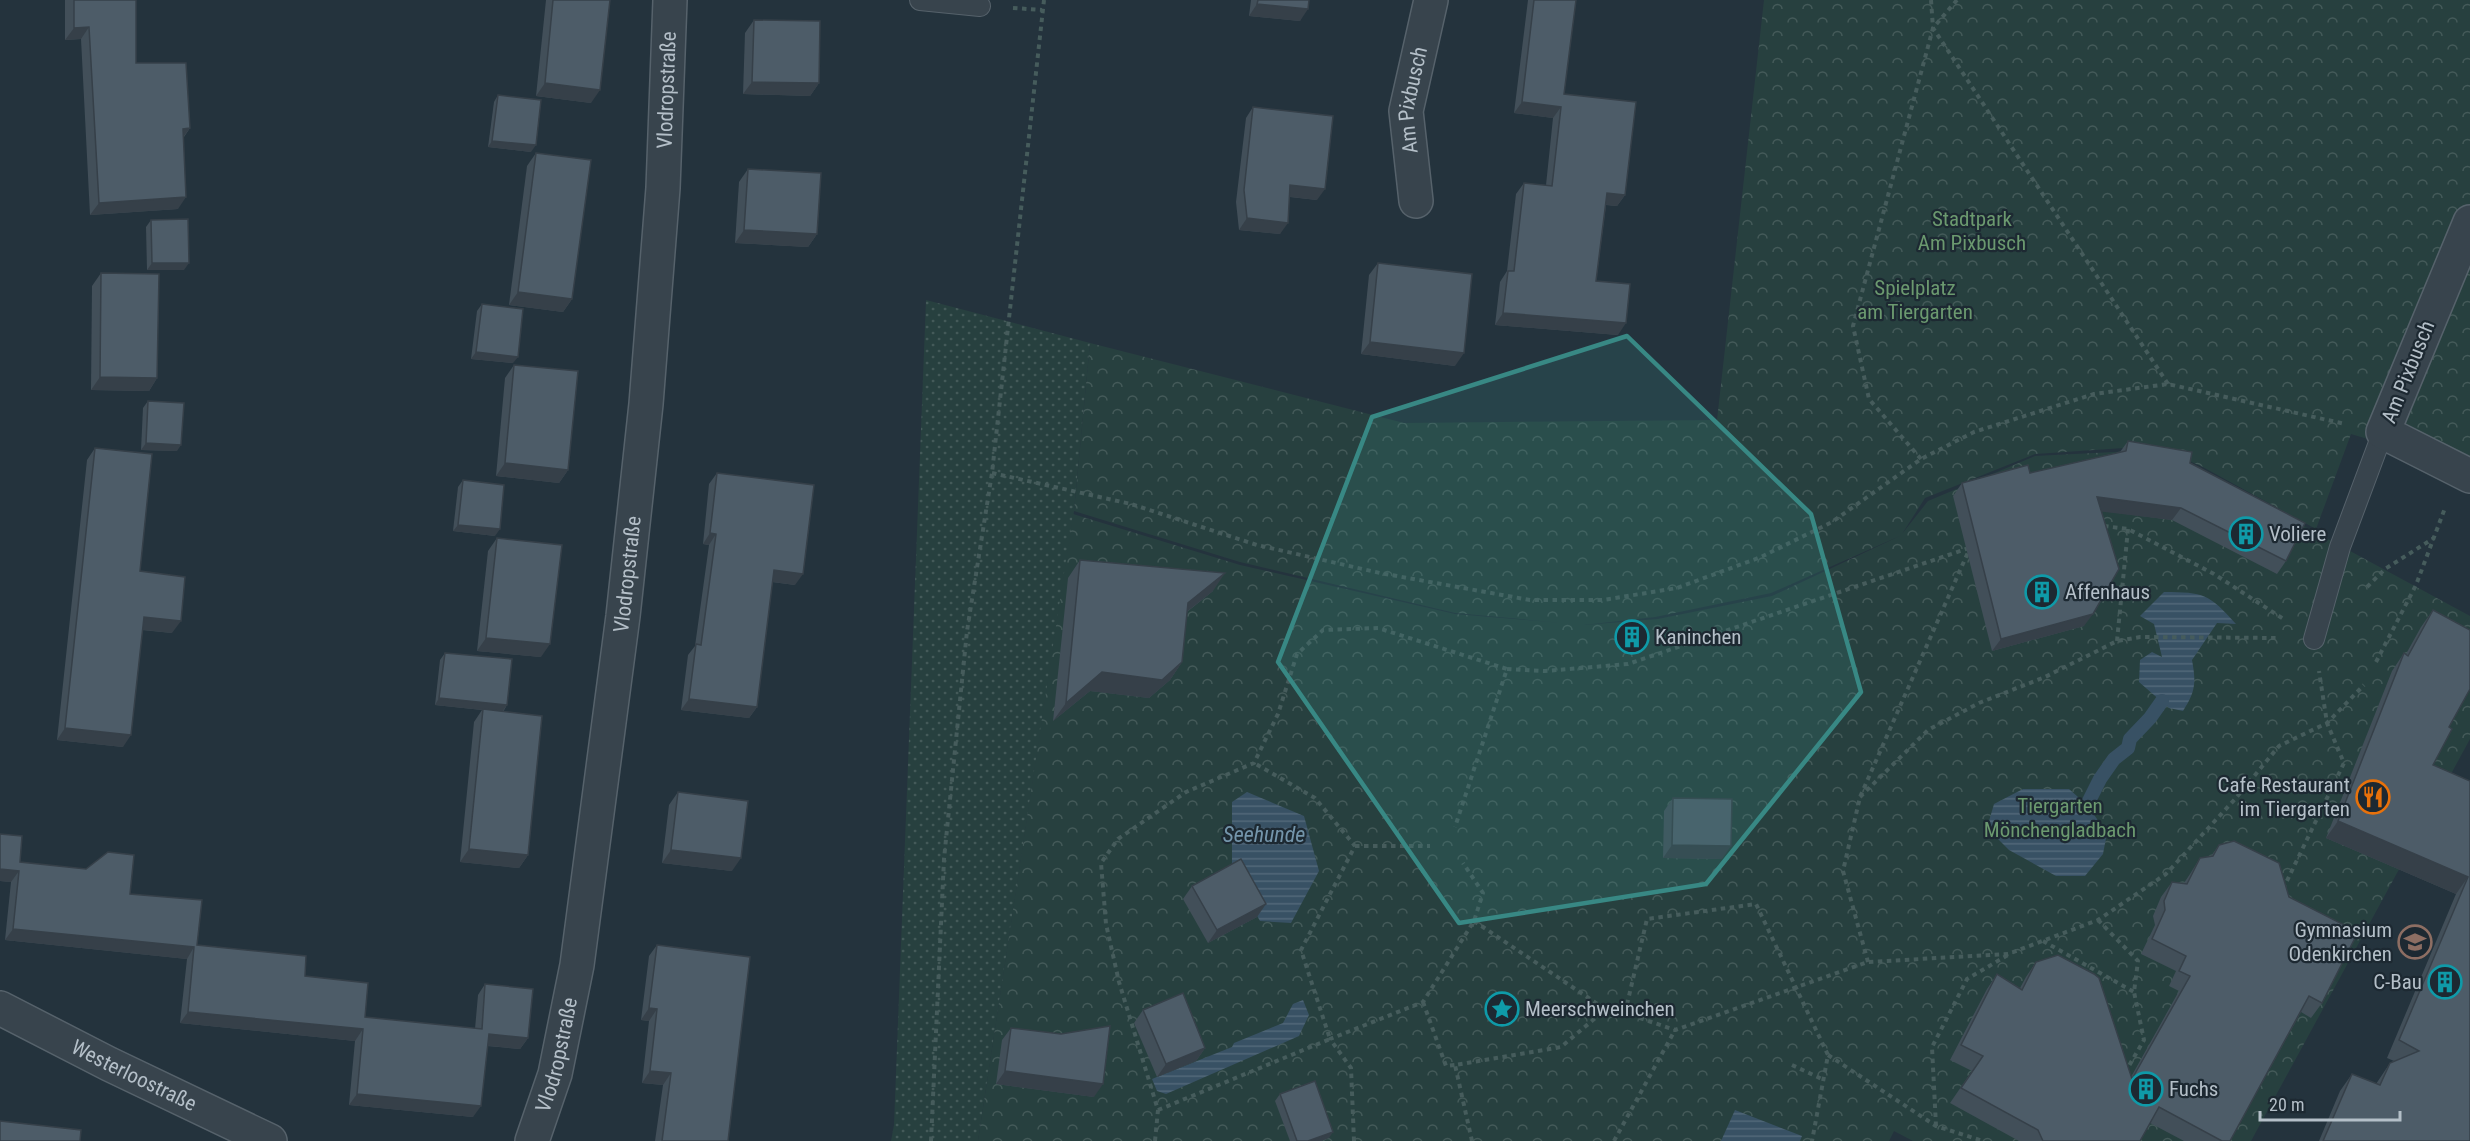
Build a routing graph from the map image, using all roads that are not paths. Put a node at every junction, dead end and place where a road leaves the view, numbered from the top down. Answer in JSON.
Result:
{"nodes":[{"id":1,"x":670,"y":0,"type":"edge"},
{"id":2,"x":920,"y":0,"type":"edge"},
{"id":3,"x":1431,"y":0,"type":"edge"},
{"id":4,"x":980,"y":6,"type":"dead end"},
{"id":5,"x":1416,"y":201,"type":"dead end"},
{"id":6,"x":2470,"y":222,"type":"edge"},
{"id":7,"x":2384,"y":432,"type":"junction"},
{"id":8,"x":2465,"y":474,"type":"edge"},
{"id":9,"x":2314,"y":639,"type":"road end"},
{"id":10,"x":0,"y":1008,"type":"edge"},
{"id":11,"x":270,"y":1141,"type":"edge"},
{"id":12,"x":532,"y":1141,"type":"edge"}],
"edges":[{"from":1,"to":12,"type":"street","name":"Vlodropstraße"},
{"from":2,"to":4,"type":"lane"},
{"from":3,"to":5,"type":"street","name":"Am Pixbusch"},
{"from":6,"to":7,"type":"street","name":"Am Pixbusch"},
{"from":7,"to":8,"type":"street","name":"Am Pixbusch"},
{"from":7,"to":9,"type":"lane"},
{"from":10,"to":11,"type":"street","name":"Westerloostraße"}]}
